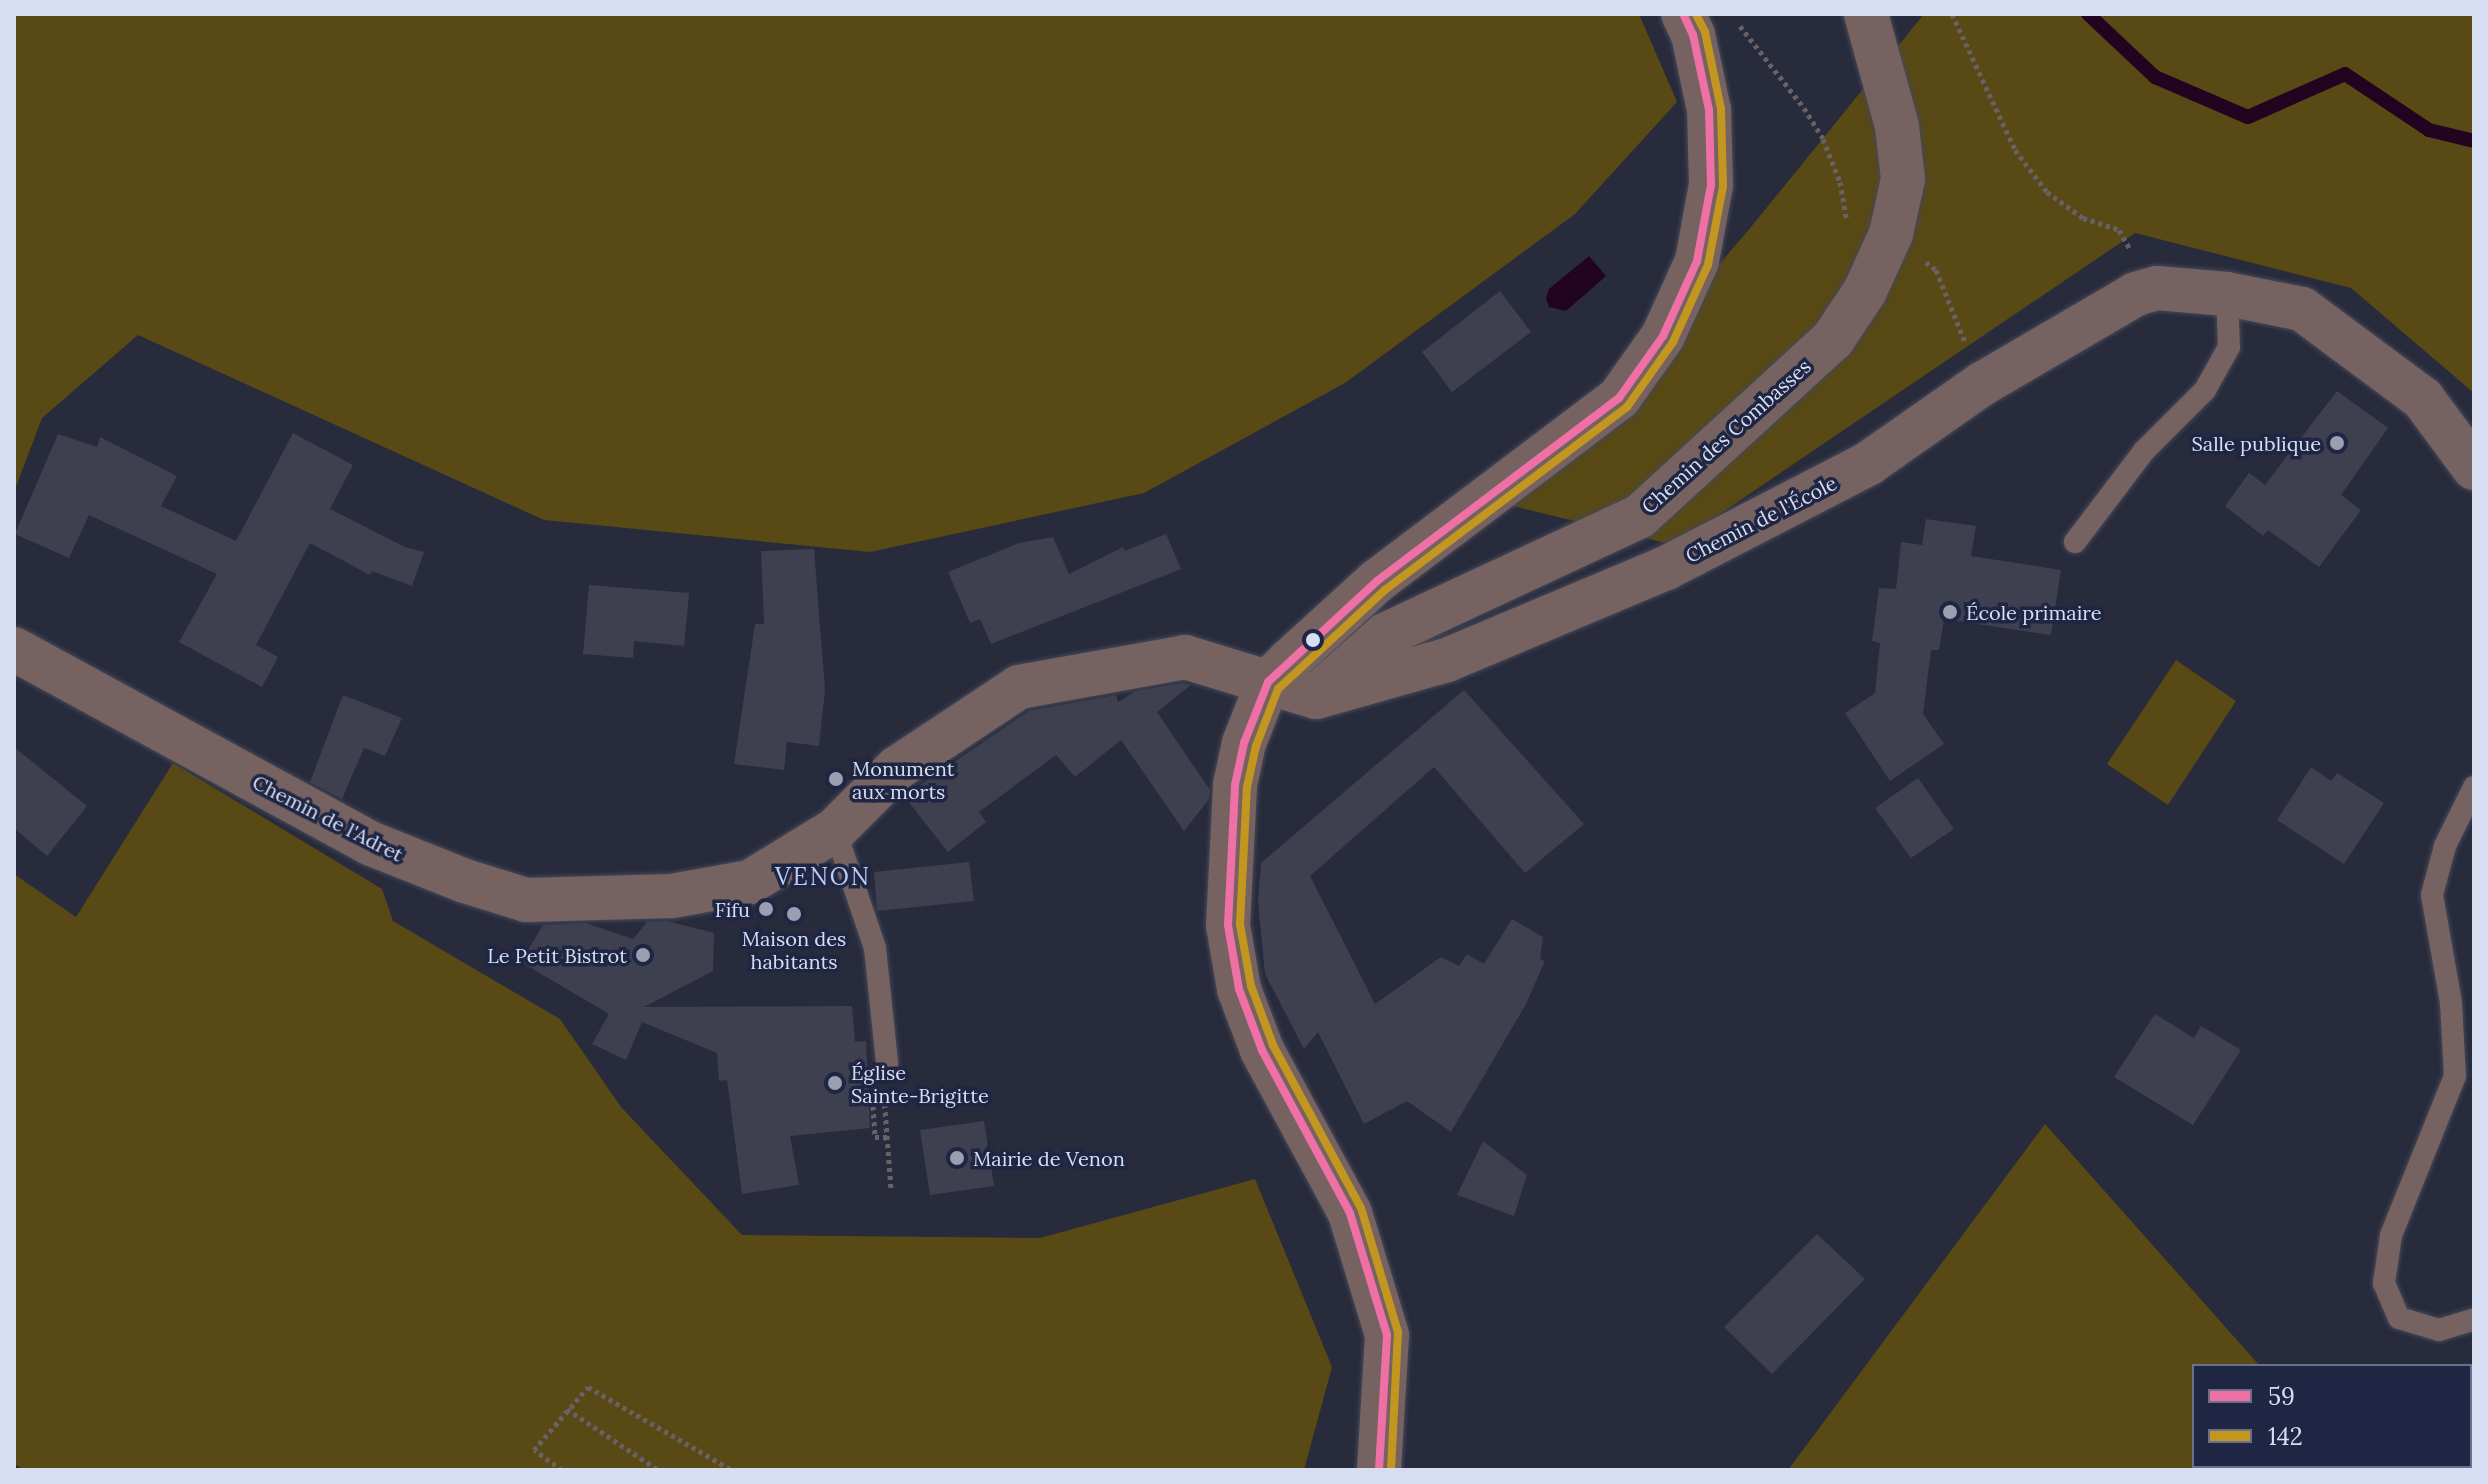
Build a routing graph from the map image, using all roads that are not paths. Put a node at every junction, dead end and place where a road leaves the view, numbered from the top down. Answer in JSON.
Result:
{"nodes":[{"id":1,"x":1683,"y":14,"type":"edge"},
{"id":2,"x":1866,"y":14,"type":"edge"},
{"id":3,"x":2227,"y":294,"type":"junction"},
{"id":4,"x":2474,"y":468,"type":"edge"},
{"id":5,"x":2075,"y":542,"type":"dead end"},
{"id":6,"x":14,"y":649,"type":"edge"},
{"id":7,"x":1268,"y":682,"type":"junction"},
{"id":8,"x":1316,"y":697,"type":"junction"},
{"id":9,"x":2474,"y":787,"type":"edge"},
{"id":10,"x":835,"y":830,"type":"junction"},
{"id":11,"x":887,"y":1063,"type":"dead end"},
{"id":12,"x":2474,"y":1319,"type":"edge"},
{"id":13,"x":1379,"y":1470,"type":"edge"}],
"edges":[{"from":1,"to":7,"type":"street"},
{"from":2,"to":8,"type":"street","name":"Chemin des Combasses"},
{"from":3,"to":4,"type":"street","name":"Chemin de l'École"},
{"from":3,"to":5,"type":"lane"},
{"from":3,"to":8,"type":"street","name":"Chemin de l'École"},
{"from":6,"to":10,"type":"street","name":"Chemin de l'Adret"},
{"from":7,"to":8,"type":"street"},
{"from":7,"to":10,"type":"street","name":"Chemin de l'Adret"},
{"from":7,"to":13,"type":"street"},
{"from":9,"to":12,"type":"lane"},
{"from":10,"to":11,"type":"lane"}]}
